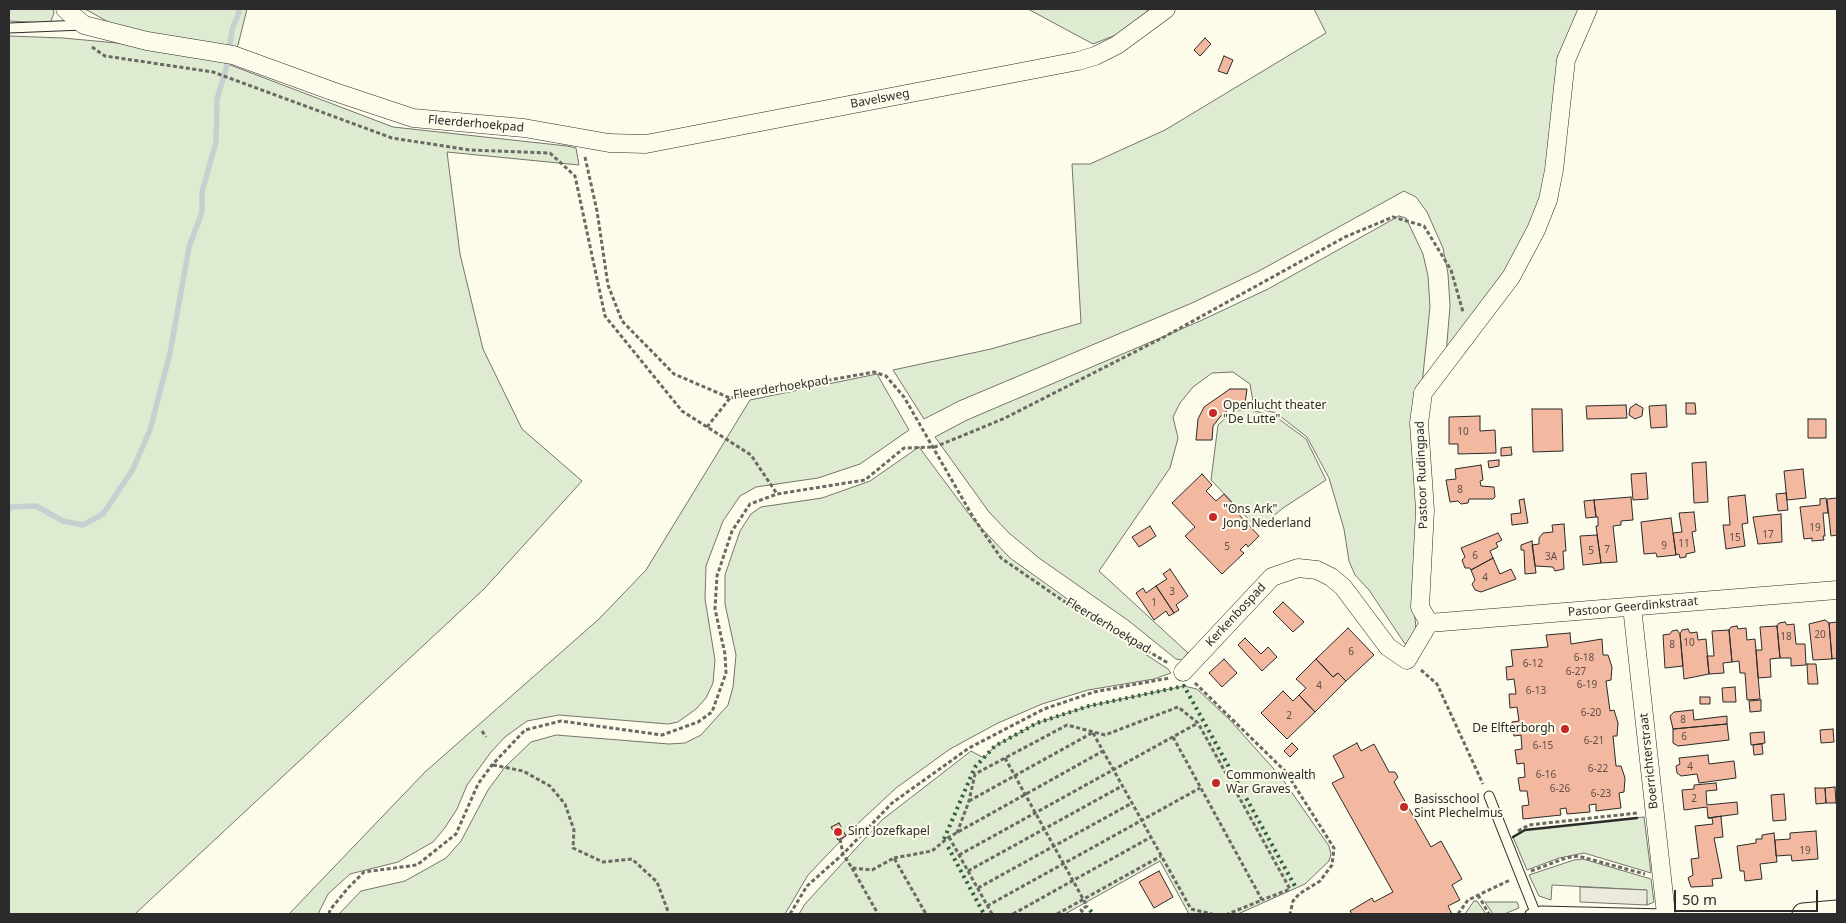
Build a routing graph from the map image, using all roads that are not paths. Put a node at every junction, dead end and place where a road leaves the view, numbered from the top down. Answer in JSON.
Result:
{"nodes":[{"id":1,"x":65,"y":9,"type":"edge"},
{"id":2,"x":1166,"y":9,"type":"edge"},
{"id":3,"x":1588,"y":9,"type":"edge"},
{"id":4,"x":84,"y":25,"type":"junction"},
{"id":5,"x":9,"y":28,"type":"edge"},
{"id":6,"x":580,"y":138,"type":"joint"},
{"id":7,"x":1837,"y":590,"type":"edge"},
{"id":8,"x":1632,"y":607,"type":"junction"},
{"id":9,"x":1429,"y":623,"type":"junction"},
{"id":10,"x":1183,"y":672,"type":"road end"},
{"id":11,"x":1489,"y":796,"type":"road end"},
{"id":12,"x":1837,"y":911,"type":"edge"},
{"id":13,"x":1533,"y":913,"type":"edge"},
{"id":14,"x":1666,"y":914,"type":"edge"},
{"id":15,"x":1803,"y":914,"type":"edge"}],
"edges":[{"from":1,"to":4,"type":"street","name":"Fleerderhoekpad"},
{"from":2,"to":6,"type":"street","name":"Bavelsweg"},
{"from":3,"to":9,"type":"street","name":"Pastoor Rudingpad"},
{"from":4,"to":5,"type":"lane","name":"Fleerderhoekpad"},
{"from":4,"to":6,"type":"street","name":"Fleerderhoekpad"},
{"from":7,"to":8,"type":"street","name":"Pastoor Geerdinkstraat"},
{"from":8,"to":9,"type":"street","name":"Pastoor Geerdinkstraat"},
{"from":8,"to":14,"type":"street","name":"Boerrichterstraat"},
{"from":9,"to":10,"type":"street","name":"Kerkenbospad"},
{"from":11,"to":13,"type":"lane"},
{"from":12,"to":15,"type":"street"},
{"from":13,"to":14,"type":"lane"}]}
